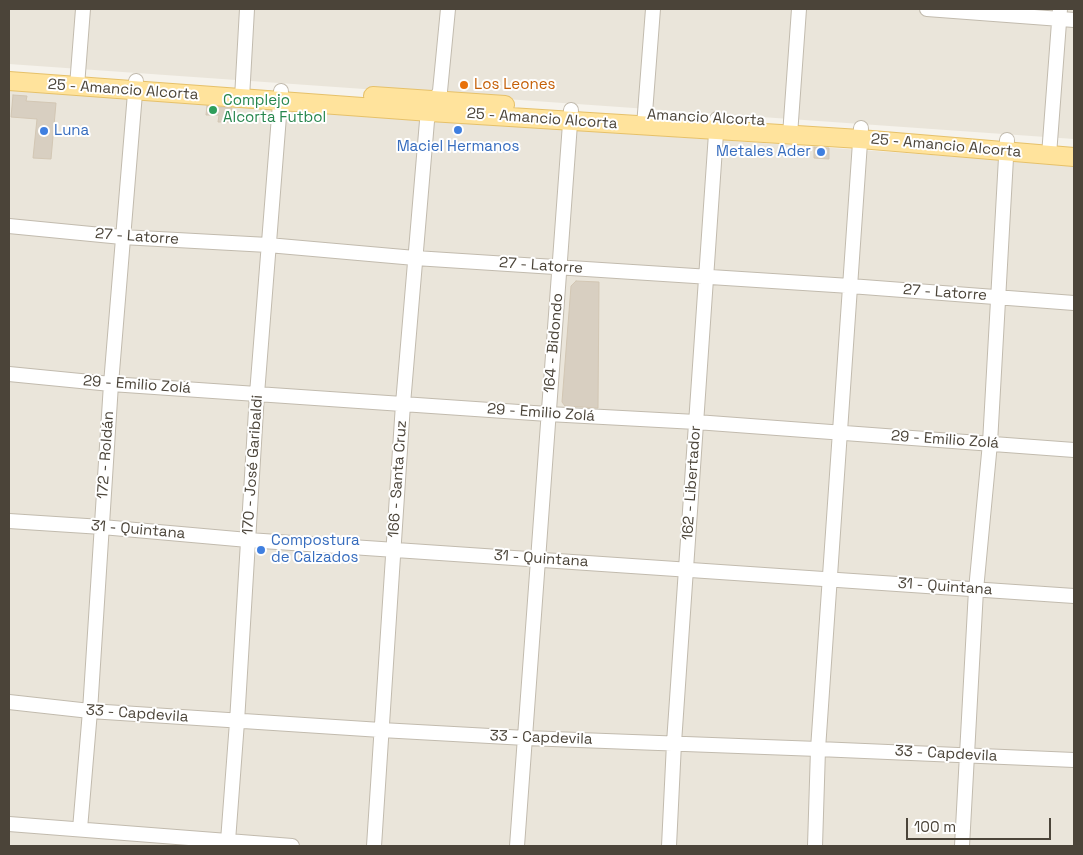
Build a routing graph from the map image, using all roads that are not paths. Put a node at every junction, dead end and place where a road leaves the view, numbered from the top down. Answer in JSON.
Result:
{"nodes":[{"id":1,"x":83,"y":9,"type":"edge"},
{"id":2,"x":247,"y":9,"type":"edge"},
{"id":3,"x":448,"y":9,"type":"edge"},
{"id":4,"x":653,"y":9,"type":"edge"},
{"id":5,"x":799,"y":9,"type":"edge"},
{"id":6,"x":927,"y":9,"type":"edge"},
{"id":7,"x":1059,"y":14,"type":"edge"},
{"id":8,"x":1074,"y":20,"type":"edge"},
{"id":9,"x":9,"y":72,"type":"edge"},
{"id":10,"x":9,"y":81,"type":"edge"},
{"id":11,"x":77,"y":82,"type":"junction"},
{"id":12,"x":135,"y":85,"type":"junction"},
{"id":13,"x":242,"y":93,"type":"junction"},
{"id":14,"x":280,"y":96,"type":"junction"},
{"id":15,"x":433,"y":105,"type":"junction"},
{"id":16,"x":570,"y":115,"type":"junction"},
{"id":17,"x":645,"y":120,"type":"junction"},
{"id":18,"x":716,"y":125,"type":"junction"},
{"id":19,"x":791,"y":129,"type":"junction"},
{"id":20,"x":861,"y":134,"type":"junction"},
{"id":21,"x":1074,"y":145,"type":"edge"},
{"id":22,"x":1006,"y":146,"type":"junction"},
{"id":23,"x":1049,"y":150,"type":"junction"},
{"id":24,"x":1074,"y":157,"type":"edge"},
{"id":25,"x":9,"y":226,"type":"edge"},
{"id":26,"x":122,"y":237,"type":"junction"},
{"id":27,"x":268,"y":245,"type":"junction"},
{"id":28,"x":415,"y":258,"type":"junction"},
{"id":29,"x":560,"y":268,"type":"junction"},
{"id":30,"x":706,"y":277,"type":"junction"},
{"id":31,"x":850,"y":286,"type":"junction"},
{"id":32,"x":998,"y":297,"type":"junction"},
{"id":33,"x":1074,"y":303,"type":"edge"},
{"id":34,"x":9,"y":374,"type":"edge"},
{"id":35,"x":111,"y":384,"type":"junction"},
{"id":36,"x":257,"y":394,"type":"junction"},
{"id":37,"x":403,"y":404,"type":"junction"},
{"id":38,"x":548,"y":414,"type":"junction"},
{"id":39,"x":696,"y":422,"type":"junction"},
{"id":40,"x":841,"y":434,"type":"junction"},
{"id":41,"x":990,"y":443,"type":"junction"},
{"id":42,"x":1074,"y":450,"type":"edge"},
{"id":43,"x":9,"y":521,"type":"edge"},
{"id":44,"x":102,"y":527,"type":"junction"},
{"id":45,"x":248,"y":540,"type":"junction"},
{"id":46,"x":394,"y":549,"type":"junction"},
{"id":47,"x":539,"y":558,"type":"junction"},
{"id":48,"x":686,"y":570,"type":"junction"},
{"id":49,"x":830,"y":578,"type":"junction"},
{"id":50,"x":976,"y":590,"type":"junction"},
{"id":51,"x":1074,"y":596,"type":"edge"},
{"id":52,"x":9,"y":702,"type":"edge"},
{"id":53,"x":90,"y":711,"type":"junction"},
{"id":54,"x":238,"y":722,"type":"junction"},
{"id":55,"x":381,"y":730,"type":"junction"},
{"id":56,"x":526,"y":738,"type":"junction"},
{"id":57,"x":674,"y":743,"type":"junction"},
{"id":58,"x":818,"y":748,"type":"junction"},
{"id":59,"x":966,"y":755,"type":"junction"},
{"id":60,"x":1074,"y":760,"type":"edge"},
{"id":61,"x":9,"y":824,"type":"edge"},
{"id":62,"x":80,"y":829,"type":"junction"},
{"id":63,"x":228,"y":840,"type":"junction"},
{"id":64,"x":153,"y":841,"type":"edge"},
{"id":65,"x":292,"y":846,"type":"edge"},
{"id":66,"x":374,"y":846,"type":"edge"},
{"id":67,"x":518,"y":846,"type":"edge"},
{"id":68,"x":669,"y":846,"type":"edge"},
{"id":69,"x":815,"y":846,"type":"edge"},
{"id":70,"x":962,"y":846,"type":"edge"}],
"edges":[{"from":1,"to":11,"type":"street"},
{"from":2,"to":13,"type":"street"},
{"from":3,"to":15,"type":"street","name":"166 - Santa Cruz"},
{"from":4,"to":17,"type":"street"},
{"from":5,"to":19,"type":"street"},
{"from":6,"to":7,"type":"street"},
{"from":7,"to":8,"type":"street"},
{"from":7,"to":23,"type":"street"},
{"from":9,"to":11,"type":"main road"},
{"from":10,"to":11,"type":"main road","name":"25 - Amancio Alcorta"},
{"from":11,"to":12,"type":"main road"},
{"from":12,"to":13,"type":"main road","name":"25 - Amancio Alcorta"},
{"from":12,"to":26,"type":"street","name":"172 - Roldán"},
{"from":13,"to":14,"type":"main road","name":"25 - Amancio Alcorta"},
{"from":14,"to":15,"type":"main road"},
{"from":14,"to":27,"type":"street","name":"170 - José Garibaldi"},
{"from":15,"to":16,"type":"main road","name":"25 - Amancio Alcorta"},
{"from":15,"to":28,"type":"street","name":"166 - Santa Cruz"},
{"from":16,"to":17,"type":"main road","name":"25 - Amancio Alcorta"},
{"from":16,"to":29,"type":"street","name":"164 - Bidondo"},
{"from":17,"to":18,"type":"main road","name":"25 - Amancio Alcorta"},
{"from":18,"to":19,"type":"main road","name":"25 - Amancio Alcorta"},
{"from":18,"to":30,"type":"street","name":"162 - Libertador"},
{"from":19,"to":20,"type":"main road","name":"25 - Amancio Alcorta"},
{"from":20,"to":22,"type":"main road","name":"25 - Amancio Alcorta"},
{"from":20,"to":31,"type":"street"},
{"from":21,"to":23,"type":"main road"},
{"from":22,"to":23,"type":"main road"},
{"from":22,"to":32,"type":"street"},
{"from":23,"to":24,"type":"main road"},
{"from":25,"to":26,"type":"street","name":"27 - Latorre"},
{"from":26,"to":27,"type":"street","name":"27 - Latorre"},
{"from":26,"to":35,"type":"street","name":"172 - Roldán"},
{"from":27,"to":28,"type":"street","name":"27 - Latorre"},
{"from":27,"to":36,"type":"street","name":"170 - José Garibaldi"},
{"from":28,"to":29,"type":"street","name":"27 - Latorre"},
{"from":28,"to":37,"type":"street","name":"166 - Santa Cruz"},
{"from":29,"to":30,"type":"street","name":"27 - Latorre"},
{"from":29,"to":38,"type":"street","name":"164 - Bidondo"},
{"from":30,"to":31,"type":"street","name":"27 - Latorre"},
{"from":30,"to":39,"type":"street","name":"162 - Libertador"},
{"from":31,"to":32,"type":"street","name":"27 - Latorre"},
{"from":31,"to":40,"type":"street"},
{"from":32,"to":33,"type":"street","name":"27 - Latorre"},
{"from":32,"to":41,"type":"street"},
{"from":34,"to":35,"type":"street","name":"29 - Emilio Zolá"},
{"from":35,"to":36,"type":"street","name":"29 - Emilio Zolá"},
{"from":35,"to":44,"type":"street","name":"172 - Roldán"},
{"from":36,"to":37,"type":"street","name":"29 - Emilio Zolá"},
{"from":36,"to":45,"type":"street","name":"170 - José Garibaldi"},
{"from":37,"to":38,"type":"street","name":"29 - Emilio Zolá"},
{"from":37,"to":46,"type":"street","name":"166 - Santa Cruz"},
{"from":38,"to":39,"type":"street","name":"29 - Emilio Zolá"},
{"from":38,"to":47,"type":"street","name":"164 - Bidondo"},
{"from":39,"to":40,"type":"street","name":"29 - Emilio Zolá"},
{"from":39,"to":48,"type":"street","name":"162 - Libertador"},
{"from":40,"to":41,"type":"street","name":"29 - Emilio Zolá"},
{"from":40,"to":49,"type":"street"},
{"from":41,"to":42,"type":"street","name":"29 - Emilio Zolá"},
{"from":41,"to":50,"type":"street"},
{"from":43,"to":44,"type":"street","name":"31 - Quintana"},
{"from":44,"to":45,"type":"street","name":"31 - Quintana"},
{"from":44,"to":53,"type":"street","name":"172 - Roldán"},
{"from":45,"to":46,"type":"street","name":"31 - Quintana"},
{"from":45,"to":54,"type":"street","name":"170 - José Garibaldi"},
{"from":46,"to":47,"type":"street","name":"31 - Quintana"},
{"from":46,"to":55,"type":"street","name":"166 - Santa Cruz"},
{"from":47,"to":48,"type":"street","name":"31 - Quintana"},
{"from":47,"to":56,"type":"street","name":"164 - Bidondo"},
{"from":48,"to":49,"type":"street","name":"31 - Quintana"},
{"from":48,"to":57,"type":"street","name":"162 - Libertador"},
{"from":49,"to":50,"type":"street","name":"31 - Quintana"},
{"from":49,"to":58,"type":"street"},
{"from":50,"to":51,"type":"street","name":"31 - Quintana"},
{"from":50,"to":59,"type":"street"},
{"from":52,"to":53,"type":"street","name":"33 - Capdevila"},
{"from":53,"to":54,"type":"street","name":"33 - Capdevila"},
{"from":53,"to":62,"type":"street","name":"172 - Roldán"},
{"from":54,"to":55,"type":"street","name":"33 - Capdevila"},
{"from":54,"to":63,"type":"street","name":"170 - José Garibaldi"},
{"from":55,"to":56,"type":"street","name":"33 - Capdevila"},
{"from":55,"to":66,"type":"street","name":"166 - Santa Cruz"},
{"from":56,"to":57,"type":"street","name":"33 - Capdevila"},
{"from":56,"to":67,"type":"street","name":"164 - Bidondo"},
{"from":57,"to":58,"type":"street","name":"33 - Capdevila"},
{"from":57,"to":68,"type":"street","name":"162 - Libertador"},
{"from":58,"to":59,"type":"street","name":"33 - Capdevila"},
{"from":58,"to":69,"type":"street"},
{"from":59,"to":60,"type":"street","name":"33 - Capdevila"},
{"from":59,"to":70,"type":"street"},
{"from":61,"to":62,"type":"street"},
{"from":62,"to":64,"type":"street"},
{"from":63,"to":64,"type":"street"},
{"from":63,"to":65,"type":"street"}]}
